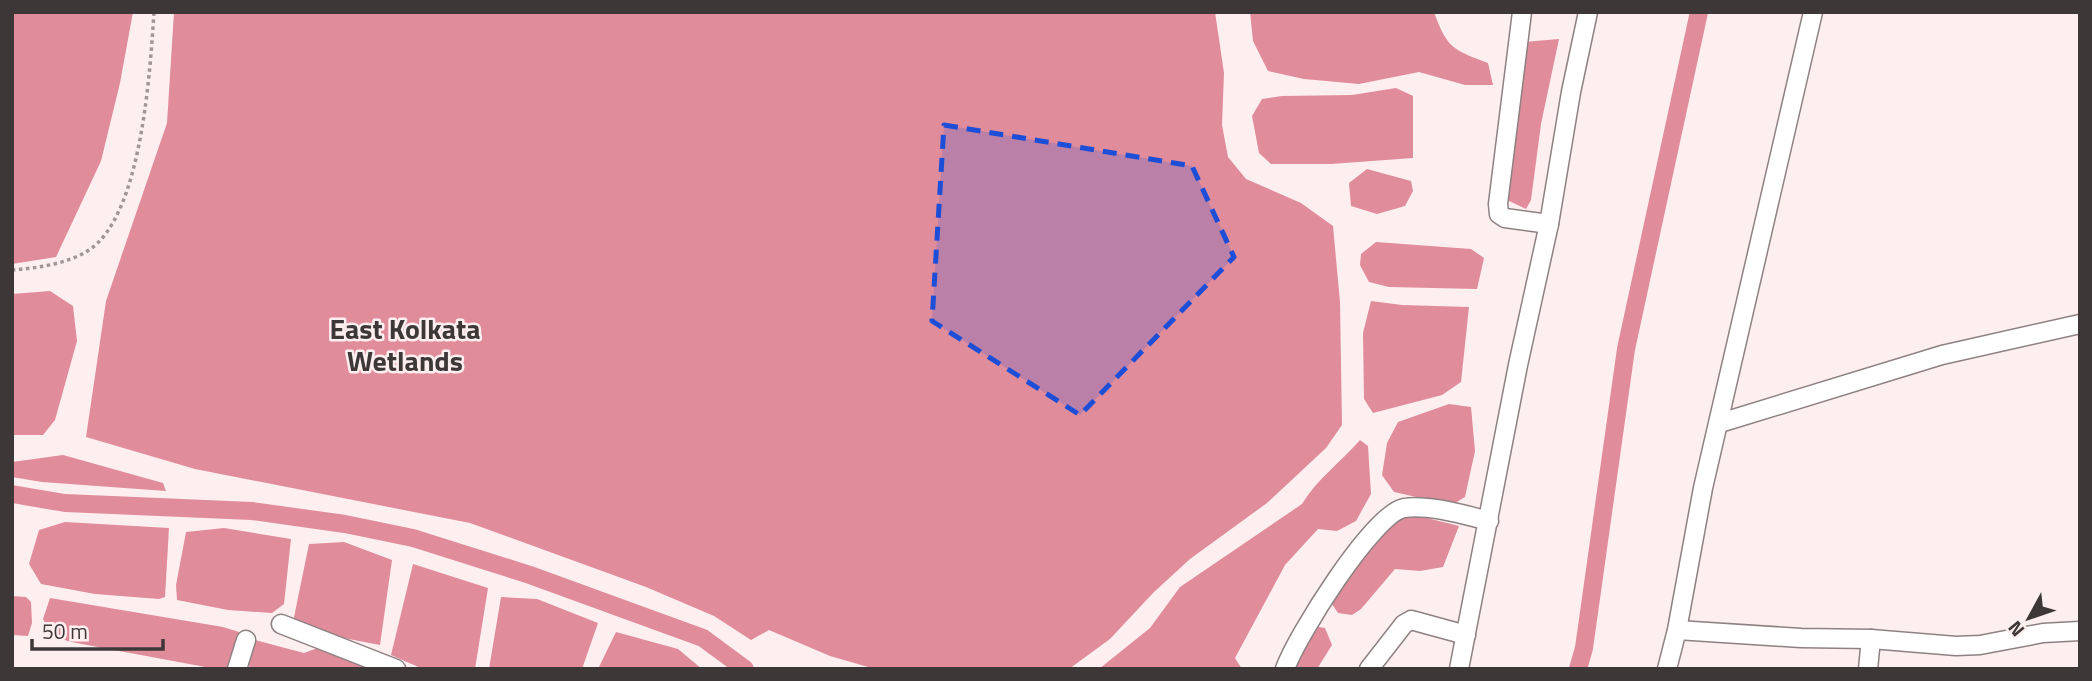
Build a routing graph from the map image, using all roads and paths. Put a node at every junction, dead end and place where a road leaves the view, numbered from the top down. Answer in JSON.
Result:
{"nodes":[{"id":1,"x":154,"y":12,"type":"edge"},
{"id":2,"x":1522,"y":12,"type":"edge"},
{"id":3,"x":1588,"y":12,"type":"edge"},
{"id":4,"x":1813,"y":12,"type":"edge"},
{"id":5,"x":1549,"y":224,"type":"junction"},
{"id":6,"x":12,"y":270,"type":"edge"},
{"id":7,"x":2080,"y":324,"type":"edge"},
{"id":8,"x":1720,"y":423,"type":"junction"},
{"id":9,"x":1489,"y":521,"type":"junction"},
{"id":10,"x":281,"y":625,"type":"dead end"},
{"id":11,"x":1677,"y":630,"type":"junction"},
{"id":12,"x":2080,"y":631,"type":"edge"},
{"id":13,"x":1466,"y":635,"type":"junction"},
{"id":14,"x":1871,"y":639,"type":"junction"},
{"id":15,"x":246,"y":640,"type":"dead end"},
{"id":16,"x":237,"y":669,"type":"edge"},
{"id":17,"x":396,"y":669,"type":"edge"},
{"id":18,"x":1285,"y":669,"type":"edge"},
{"id":19,"x":1369,"y":669,"type":"edge"},
{"id":20,"x":1459,"y":669,"type":"edge"},
{"id":21,"x":1667,"y":669,"type":"edge"},
{"id":22,"x":1868,"y":669,"type":"edge"}],
"edges":[{"from":1,"to":6,"type":"path"},
{"from":2,"to":5,"type":"street"},
{"from":3,"to":5,"type":"street"},
{"from":4,"to":8,"type":"street"},
{"from":5,"to":9,"type":"street"},
{"from":7,"to":8,"type":"street"},
{"from":8,"to":11,"type":"street"},
{"from":9,"to":13,"type":"street"},
{"from":9,"to":18,"type":"street"},
{"from":10,"to":17,"type":"street"},
{"from":11,"to":14,"type":"street"},
{"from":11,"to":21,"type":"street"},
{"from":12,"to":14,"type":"street"},
{"from":13,"to":19,"type":"street"},
{"from":13,"to":20,"type":"street"},
{"from":14,"to":22,"type":"street"},
{"from":15,"to":16,"type":"street"}]}
